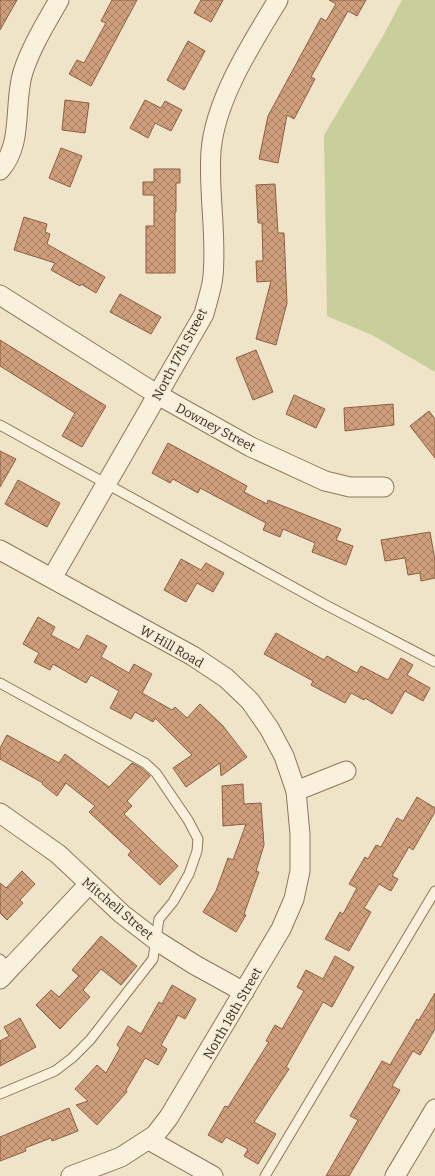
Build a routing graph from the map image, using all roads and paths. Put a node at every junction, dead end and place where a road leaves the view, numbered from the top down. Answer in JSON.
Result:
{"nodes":[{"id":1,"x":59,"y":0,"type":"edge"},
{"id":2,"x":278,"y":0,"type":"edge"},
{"id":3,"x":0,"y":170,"type":"edge"},
{"id":4,"x":0,"y":295,"type":"edge"},
{"id":5,"x":158,"y":395,"type":"junction"},
{"id":6,"x":0,"y":425,"type":"edge"},
{"id":7,"x":106,"y":484,"type":"junction"},
{"id":8,"x":384,"y":487,"type":"dead end"},
{"id":9,"x":0,"y":550,"type":"edge"},
{"id":10,"x":52,"y":578,"type":"junction"},
{"id":11,"x":435,"y":662,"type":"edge"},
{"id":12,"x":0,"y":683,"type":"edge"},
{"id":13,"x":346,"y":772,"type":"dead end"},
{"id":14,"x":296,"y":791,"type":"junction"},
{"id":15,"x":0,"y":813,"type":"edge"},
{"id":16,"x":90,"y":884,"type":"junction"},
{"id":17,"x":435,"y":891,"type":"edge"},
{"id":18,"x":157,"y":941,"type":"junction"},
{"id":19,"x":3,"y":969,"type":"edge"},
{"id":20,"x":244,"y":992,"type":"junction"},
{"id":21,"x":0,"y":1094,"type":"edge"},
{"id":22,"x":435,"y":1109,"type":"edge"},
{"id":23,"x":149,"y":1140,"type":"junction"},
{"id":24,"x":70,"y":1176,"type":"edge"},
{"id":25,"x":213,"y":1176,"type":"edge"},
{"id":26,"x":265,"y":1176,"type":"edge"},
{"id":27,"x":395,"y":1176,"type":"edge"}],
"edges":[{"from":1,"to":3,"type":"street"},
{"from":2,"to":5,"type":"street","name":"North 17th Street"},
{"from":4,"to":5,"type":"street","name":"Downey Street"},
{"from":5,"to":7,"type":"street","name":"North 17th Street"},
{"from":5,"to":8,"type":"street","name":"Downey Street"},
{"from":6,"to":7,"type":"lane"},
{"from":7,"to":10,"type":"street","name":"North 17th Street"},
{"from":7,"to":11,"type":"lane"},
{"from":9,"to":10,"type":"street","name":"W Hill Road"},
{"from":10,"to":14,"type":"street","name":"W Hill Road"},
{"from":12,"to":18,"type":"lane"},
{"from":13,"to":14,"type":"street"},
{"from":14,"to":20,"type":"street","name":"North 18th Street"},
{"from":15,"to":16,"type":"street","name":"Mitchell Street"},
{"from":16,"to":18,"type":"street","name":"Mitchell Street"},
{"from":16,"to":19,"type":"street"},
{"from":17,"to":26,"type":"lane"},
{"from":18,"to":20,"type":"street","name":"Mitchell Street"},
{"from":18,"to":21,"type":"lane"},
{"from":20,"to":23,"type":"street","name":"North 18th Street"},
{"from":22,"to":27,"type":"street"},
{"from":23,"to":24,"type":"street","name":"North 18th Street"},
{"from":23,"to":25,"type":"street"}]}
